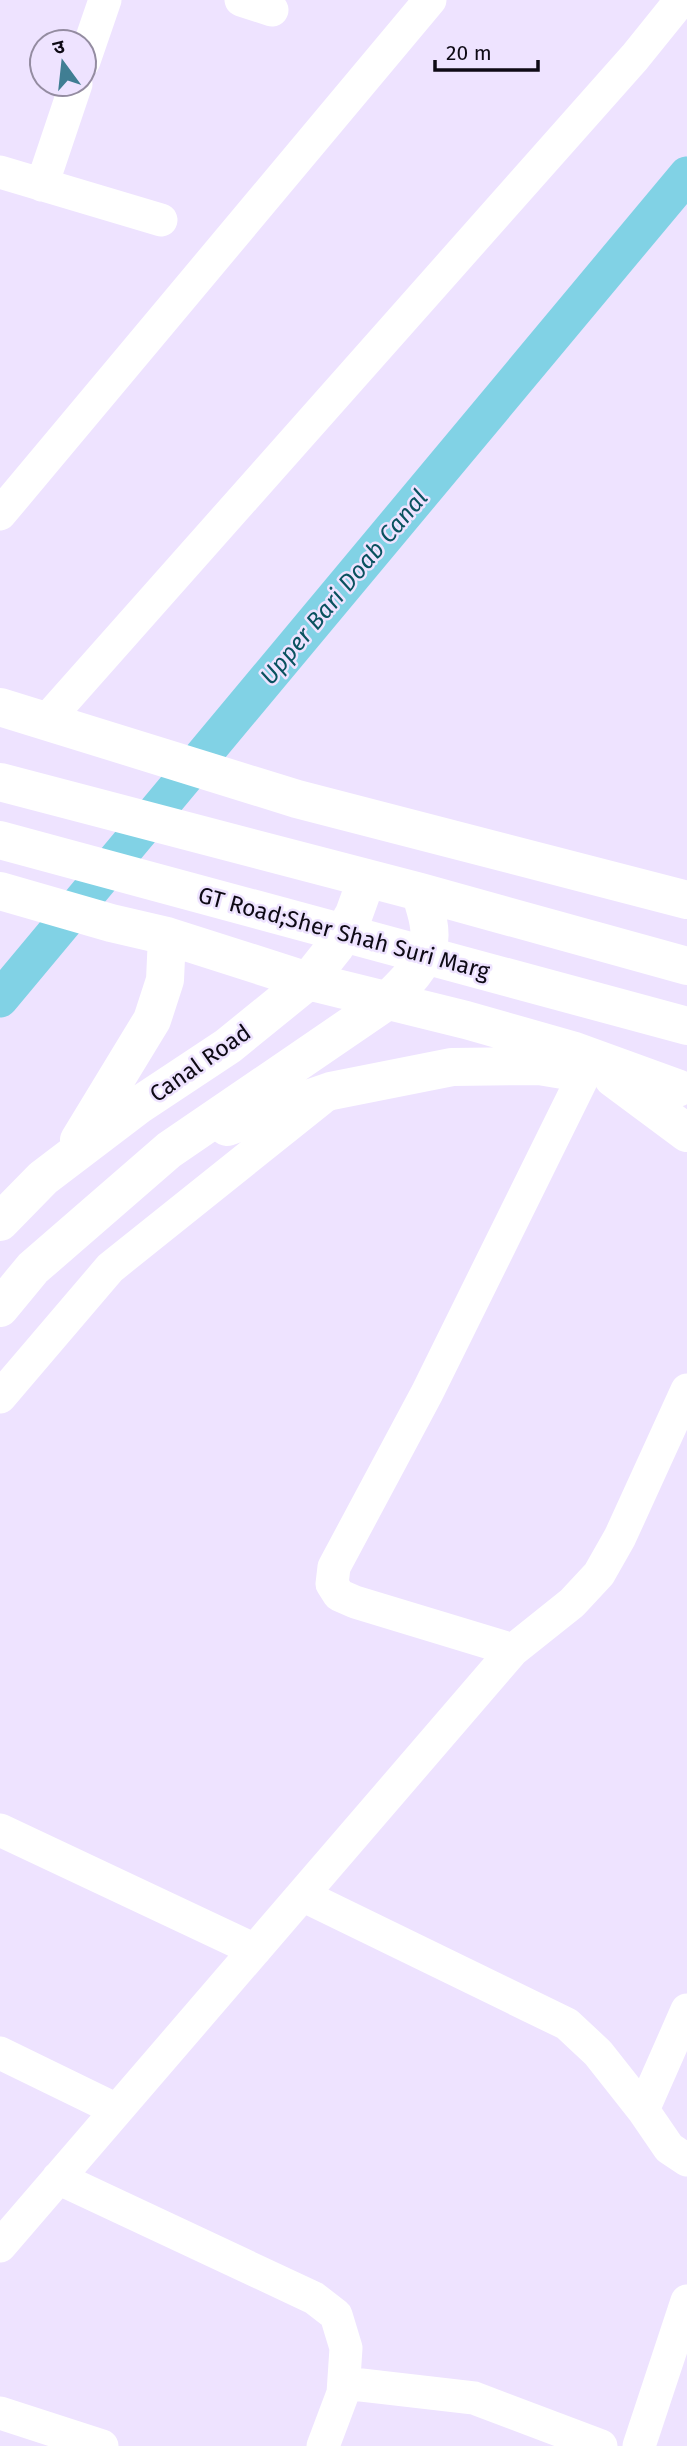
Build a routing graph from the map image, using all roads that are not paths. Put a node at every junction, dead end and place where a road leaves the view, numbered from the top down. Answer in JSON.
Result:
{"nodes":[{"id":1,"x":105,"y":0,"type":"edge"},
{"id":2,"x":241,"y":0,"type":"edge"},
{"id":3,"x":430,"y":0,"type":"edge"},
{"id":4,"x":681,"y":0,"type":"edge"},
{"id":5,"x":272,"y":10,"type":"dead end"},
{"id":6,"x":95,"y":28,"type":"edge"},
{"id":7,"x":71,"y":98,"type":"edge"},
{"id":8,"x":0,"y":172,"type":"edge"},
{"id":9,"x":42,"y":185,"type":"junction"},
{"id":10,"x":161,"y":220,"type":"dead end"},
{"id":11,"x":0,"y":514,"type":"edge"},
{"id":12,"x":0,"y":707,"type":"edge"},
{"id":13,"x":63,"y":727,"type":"junction"},
{"id":14,"x":12,"y":785,"type":"edge"},
{"id":15,"x":0,"y":840,"type":"edge"},
{"id":16,"x":367,"y":878,"type":"junction"},
{"id":17,"x":0,"y":891,"type":"edge"},
{"id":18,"x":420,"y":892,"type":"junction"},
{"id":19,"x":687,"y":900,"type":"edge"},
{"id":20,"x":167,"y":936,"type":"junction"},
{"id":21,"x":687,"y":967,"type":"edge"},
{"id":22,"x":308,"y":981,"type":"junction"},
{"id":23,"x":387,"y":1001,"type":"junction"},
{"id":24,"x":687,"y":1026,"type":"edge"},
{"id":25,"x":599,"y":1076,"type":"junction"},
{"id":26,"x":682,"y":1090,"type":"edge"},
{"id":27,"x":331,"y":1091,"type":"junction"},
{"id":28,"x":687,"y":1133,"type":"edge"},
{"id":29,"x":169,"y":1150,"type":"junction"},
{"id":30,"x":67,"y":1160,"type":"junction"},
{"id":31,"x":0,"y":1222,"type":"edge"},
{"id":32,"x":0,"y":1308,"type":"edge"},
{"id":33,"x":687,"y":1390,"type":"edge"},
{"id":34,"x":0,"y":1397,"type":"edge"},
{"id":35,"x":513,"y":1650,"type":"junction"},
{"id":36,"x":0,"y":1830,"type":"edge"},
{"id":37,"x":302,"y":1895,"type":"junction"},
{"id":38,"x":255,"y":1950,"type":"junction"},
{"id":39,"x":687,"y":2010,"type":"edge"},
{"id":40,"x":0,"y":2053,"type":"edge"},
{"id":41,"x":117,"y":2110,"type":"junction"},
{"id":42,"x":643,"y":2110,"type":"junction"},
{"id":43,"x":687,"y":2160,"type":"edge"},
{"id":44,"x":58,"y":2178,"type":"junction"},
{"id":45,"x":0,"y":2246,"type":"edge"},
{"id":46,"x":687,"y":2301,"type":"edge"},
{"id":47,"x":344,"y":2383,"type":"junction"},
{"id":48,"x":0,"y":2413,"type":"edge"},
{"id":49,"x":102,"y":2446,"type":"edge"},
{"id":50,"x":323,"y":2446,"type":"edge"},
{"id":51,"x":601,"y":2446,"type":"edge"},
{"id":52,"x":639,"y":2446,"type":"edge"}],
"edges":[{"from":1,"to":6,"type":"street"},
{"from":2,"to":5,"type":"street"},
{"from":3,"to":11,"type":"street"},
{"from":4,"to":13,"type":"street"},
{"from":7,"to":9,"type":"street"},
{"from":8,"to":9,"type":"street"},
{"from":9,"to":10,"type":"street"},
{"from":12,"to":13,"type":"main road"},
{"from":13,"to":19,"type":"main road"},
{"from":14,"to":16,"type":"main road"},
{"from":15,"to":24,"type":"main road","name":"GT Road;Sher Shah Suri Marg"},
{"from":16,"to":18,"type":"main road"},
{"from":16,"to":22,"type":"main road","name":"Canal Road"},
{"from":17,"to":20,"type":"main road"},
{"from":18,"to":21,"type":"main road"},
{"from":18,"to":23,"type":"main road"},
{"from":20,"to":22,"type":"main road"},
{"from":20,"to":30,"type":"main road"},
{"from":22,"to":23,"type":"main road"},
{"from":22,"to":30,"type":"main road","name":"Canal Road"},
{"from":23,"to":26,"type":"main road"},
{"from":23,"to":29,"type":"main road"},
{"from":25,"to":26,"type":"main road"},
{"from":25,"to":27,"type":"main road"},
{"from":25,"to":28,"type":"main road"},
{"from":25,"to":35,"type":"street"},
{"from":27,"to":29,"type":"main road"},
{"from":27,"to":34,"type":"street"},
{"from":29,"to":32,"type":"main road"},
{"from":30,"to":31,"type":"main road","name":"Canal Road"},
{"from":33,"to":35,"type":"street"},
{"from":35,"to":37,"type":"street"},
{"from":36,"to":38,"type":"street"},
{"from":37,"to":38,"type":"street"},
{"from":37,"to":42,"type":"street"},
{"from":38,"to":41,"type":"street"},
{"from":39,"to":42,"type":"street"},
{"from":40,"to":41,"type":"street"},
{"from":41,"to":44,"type":"street"},
{"from":42,"to":43,"type":"street"},
{"from":44,"to":45,"type":"street"},
{"from":44,"to":47,"type":"street"},
{"from":46,"to":52,"type":"street"},
{"from":47,"to":50,"type":"street"},
{"from":47,"to":51,"type":"street"},
{"from":48,"to":49,"type":"street"}]}
